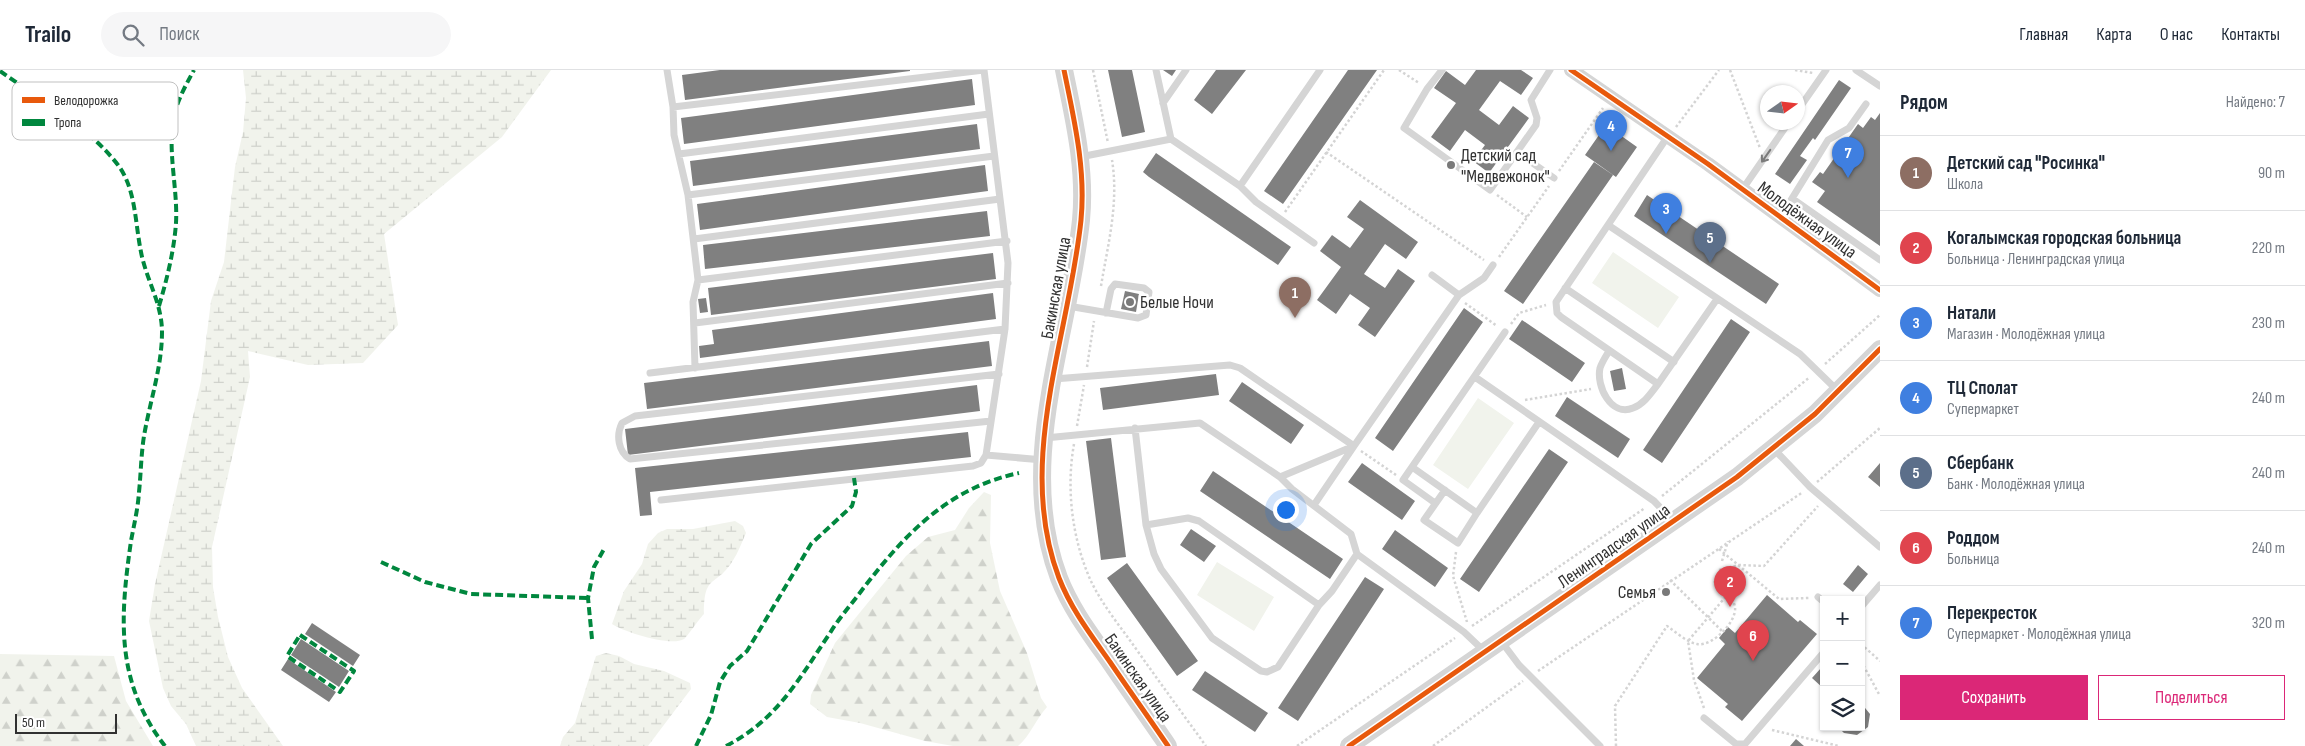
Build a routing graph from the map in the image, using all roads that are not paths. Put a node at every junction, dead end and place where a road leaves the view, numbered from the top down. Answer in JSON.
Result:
{"nodes":[{"id":1,"x":667,"y":70,"type":"edge"},
{"id":2,"x":984,"y":70,"type":"edge"},
{"id":3,"x":1064,"y":70,"type":"edge"},
{"id":4,"x":1156,"y":70,"type":"edge"},
{"id":5,"x":1186,"y":70,"type":"edge"},
{"id":6,"x":1320,"y":70,"type":"edge"},
{"id":7,"x":1442,"y":70,"type":"edge"},
{"id":8,"x":1550,"y":70,"type":"edge"},
{"id":9,"x":1571,"y":70,"type":"edge"},
{"id":10,"x":1856,"y":70,"type":"edge"},
{"id":11,"x":1824,"y":72,"type":"edge"},
{"id":12,"x":1880,"y":86,"type":"edge"},
{"id":13,"x":1805,"y":100,"type":"edge"},
{"id":14,"x":1163,"y":103,"type":"junction"},
{"id":15,"x":1866,"y":104,"type":"dead end"},
{"id":16,"x":673,"y":107,"type":"junction"},
{"id":17,"x":990,"y":114,"type":"junction"},
{"id":18,"x":1783,"y":130,"type":"edge"},
{"id":19,"x":1668,"y":136,"type":"junction"},
{"id":20,"x":1171,"y":139,"type":"junction"},
{"id":21,"x":1517,"y":152,"type":"junction"},
{"id":22,"x":679,"y":154,"type":"junction"},
{"id":23,"x":994,"y":156,"type":"junction"},
{"id":24,"x":1080,"y":157,"type":"junction"},
{"id":25,"x":1554,"y":178,"type":"dead end"},
{"id":26,"x":1240,"y":186,"type":"junction"},
{"id":27,"x":1742,"y":190,"type":"junction"},
{"id":28,"x":688,"y":195,"type":"junction"},
{"id":29,"x":1000,"y":199,"type":"junction"},
{"id":30,"x":1793,"y":199,"type":"junction"},
{"id":31,"x":1780,"y":218,"type":"junction"},
{"id":32,"x":1608,"y":226,"type":"junction"},
{"id":33,"x":694,"y":239,"type":"junction"},
{"id":34,"x":1006,"y":241,"type":"junction"},
{"id":35,"x":1314,"y":243,"type":"dead end"},
{"id":36,"x":1880,"y":260,"type":"edge"},
{"id":37,"x":1493,"y":266,"type":"road end"},
{"id":38,"x":1432,"y":275,"type":"dead end"},
{"id":39,"x":698,"y":280,"type":"junction"},
{"id":40,"x":1008,"y":283,"type":"junction"},
{"id":41,"x":1565,"y":288,"type":"junction"},
{"id":42,"x":1880,"y":290,"type":"edge"},
{"id":43,"x":1458,"y":296,"type":"junction"},
{"id":44,"x":1717,"y":299,"type":"junction"},
{"id":45,"x":1067,"y":306,"type":"junction"},
{"id":46,"x":1106,"y":313,"type":"junction"},
{"id":47,"x":695,"y":323,"type":"junction"},
{"id":48,"x":1005,"y":329,"type":"junction"},
{"id":49,"x":1505,"y":332,"type":"road end"},
{"id":50,"x":1880,"y":349,"type":"edge"},
{"id":51,"x":1609,"y":350,"type":"junction"},
{"id":52,"x":1674,"y":362,"type":"junction"},
{"id":53,"x":695,"y":368,"type":"junction"},
{"id":54,"x":650,"y":373,"type":"dead end"},
{"id":55,"x":999,"y":374,"type":"junction"},
{"id":56,"x":1475,"y":377,"type":"junction"},
{"id":57,"x":1054,"y":379,"type":"junction"},
{"id":58,"x":1658,"y":384,"type":"junction"},
{"id":59,"x":1839,"y":392,"type":"junction"},
{"id":60,"x":991,"y":421,"type":"junction"},
{"id":61,"x":1539,"y":422,"type":"junction"},
{"id":62,"x":1134,"y":428,"type":"junction"},
{"id":63,"x":1045,"y":438,"type":"junction"},
{"id":64,"x":1354,"y":446,"type":"junction"},
{"id":65,"x":1773,"y":449,"type":"junction"},
{"id":66,"x":986,"y":455,"type":"junction"},
{"id":67,"x":1043,"y":460,"type":"junction"},
{"id":68,"x":1412,"y":467,"type":"junction"},
{"id":69,"x":1280,"y":477,"type":"junction"},
{"id":70,"x":1444,"y":490,"type":"junction"},
{"id":71,"x":661,"y":500,"type":"dead end"},
{"id":72,"x":1435,"y":503,"type":"junction"},
{"id":73,"x":1314,"y":505,"type":"junction"},
{"id":74,"x":1477,"y":513,"type":"junction"},
{"id":75,"x":1674,"y":521,"type":"junction"},
{"id":76,"x":1146,"y":525,"type":"junction"},
{"id":77,"x":1880,"y":547,"type":"edge"},
{"id":78,"x":1357,"y":554,"type":"junction"},
{"id":79,"x":1880,"y":585,"type":"edge"},
{"id":80,"x":1865,"y":602,"type":"edge"},
{"id":81,"x":1319,"y":605,"type":"junction"},
{"id":82,"x":1500,"y":641,"type":"junction"},
{"id":83,"x":1484,"y":652,"type":"junction"},
{"id":84,"x":1820,"y":657,"type":"edge"},
{"id":85,"x":1704,"y":718,"type":"dead end"},
{"id":86,"x":1168,"y":746,"type":"edge"},
{"id":87,"x":1349,"y":746,"type":"edge"},
{"id":88,"x":1600,"y":746,"type":"edge"}],
"edges":[{"from":1,"to":16,"type":"lane"},
{"from":2,"to":16,"type":"lane"},
{"from":2,"to":17,"type":"lane"},
{"from":3,"to":24,"type":"street","name":"Бакинская улица"},
{"from":4,"to":14,"type":"lane"},
{"from":5,"to":14,"type":"lane"},
{"from":6,"to":26,"type":"lane"},
{"from":7,"to":21,"type":"lane"},
{"from":8,"to":21,"type":"lane"},
{"from":9,"to":19,"type":"street","name":"Молодёжная улица"},
{"from":10,"to":12,"type":"lane"},
{"from":11,"to":13,"type":"lane"},
{"from":14,"to":20,"type":"lane"},
{"from":15,"to":30,"type":"lane"},
{"from":16,"to":22,"type":"lane"},
{"from":17,"to":22,"type":"lane"},
{"from":17,"to":23,"type":"lane"},
{"from":18,"to":27,"type":"lane","one_way":true},
{"from":19,"to":27,"type":"street","name":"Молодёжная улица"},
{"from":19,"to":32,"type":"lane"},
{"from":20,"to":24,"type":"lane"},
{"from":20,"to":26,"type":"lane"},
{"from":21,"to":25,"type":"lane"},
{"from":22,"to":28,"type":"lane"},
{"from":23,"to":28,"type":"lane"},
{"from":23,"to":29,"type":"lane"},
{"from":24,"to":45,"type":"street","name":"Бакинская улица"},
{"from":26,"to":35,"type":"lane"},
{"from":27,"to":31,"type":"street","name":"Молодёжная улица"},
{"from":28,"to":33,"type":"lane"},
{"from":29,"to":33,"type":"lane"},
{"from":29,"to":34,"type":"lane"},
{"from":30,"to":31,"type":"lane"},
{"from":30,"to":36,"type":"lane"},
{"from":31,"to":42,"type":"street","name":"Молодёжная улица"},
{"from":32,"to":41,"type":"lane"},
{"from":32,"to":44,"type":"lane"},
{"from":33,"to":39,"type":"lane"},
{"from":34,"to":39,"type":"lane"},
{"from":34,"to":40,"type":"lane"},
{"from":37,"to":43,"type":"lane"},
{"from":38,"to":43,"type":"lane"},
{"from":39,"to":47,"type":"lane"},
{"from":40,"to":47,"type":"lane"},
{"from":40,"to":48,"type":"lane"},
{"from":41,"to":51,"type":"lane"},
{"from":41,"to":52,"type":"lane"},
{"from":43,"to":64,"type":"lane"},
{"from":44,"to":52,"type":"lane"},
{"from":44,"to":59,"type":"lane"},
{"from":45,"to":46,"type":"lane"},
{"from":45,"to":57,"type":"street","name":"Бакинская улица"},
{"from":46,"to":46,"type":"lane"},
{"from":47,"to":53,"type":"lane"},
{"from":48,"to":53,"type":"lane"},
{"from":48,"to":55,"type":"lane"},
{"from":49,"to":56,"type":"lane"},
{"from":50,"to":59,"type":"street","name":"Ленинградская улица"},
{"from":51,"to":58,"type":"lane"},
{"from":51,"to":58,"type":"lane"},
{"from":52,"to":58,"type":"lane"},
{"from":53,"to":54,"type":"lane"},
{"from":55,"to":60,"type":"lane"},
{"from":55,"to":60,"type":"lane"},
{"from":56,"to":61,"type":"lane"},
{"from":56,"to":68,"type":"lane"},
{"from":57,"to":63,"type":"street","name":"Бакинская улица"},
{"from":57,"to":64,"type":"lane"},
{"from":59,"to":65,"type":"street","name":"Ленинградская улица"},
{"from":60,"to":66,"type":"lane"},
{"from":61,"to":74,"type":"lane"},
{"from":61,"to":75,"type":"lane"},
{"from":62,"to":63,"type":"lane"},
{"from":62,"to":69,"type":"lane"},
{"from":62,"to":76,"type":"lane"},
{"from":63,"to":67,"type":"street","name":"Бакинская улица"},
{"from":64,"to":69,"type":"lane"},
{"from":64,"to":73,"type":"lane"},
{"from":65,"to":75,"type":"street","name":"Ленинградская улица"},
{"from":65,"to":77,"type":"lane"},
{"from":66,"to":67,"type":"lane"},
{"from":66,"to":71,"type":"lane"},
{"from":67,"to":86,"type":"street","name":"Бакинская улица"},
{"from":68,"to":70,"type":"lane"},
{"from":68,"to":72,"type":"lane"},
{"from":69,"to":73,"type":"lane"},
{"from":70,"to":72,"type":"lane"},
{"from":70,"to":74,"type":"lane"},
{"from":72,"to":74,"type":"lane"},
{"from":73,"to":78,"type":"lane"},
{"from":75,"to":82,"type":"street","name":"Ленинградская улица"},
{"from":76,"to":81,"type":"lane"},
{"from":76,"to":81,"type":"lane"},
{"from":78,"to":81,"type":"lane"},
{"from":78,"to":83,"type":"lane"},
{"from":79,"to":80,"type":"lane"},
{"from":82,"to":83,"type":"street","name":"Ленинградская улица"},
{"from":82,"to":88,"type":"lane"},
{"from":83,"to":87,"type":"street","name":"Ленинградская улица"},
{"from":84,"to":85,"type":"lane"}]}
